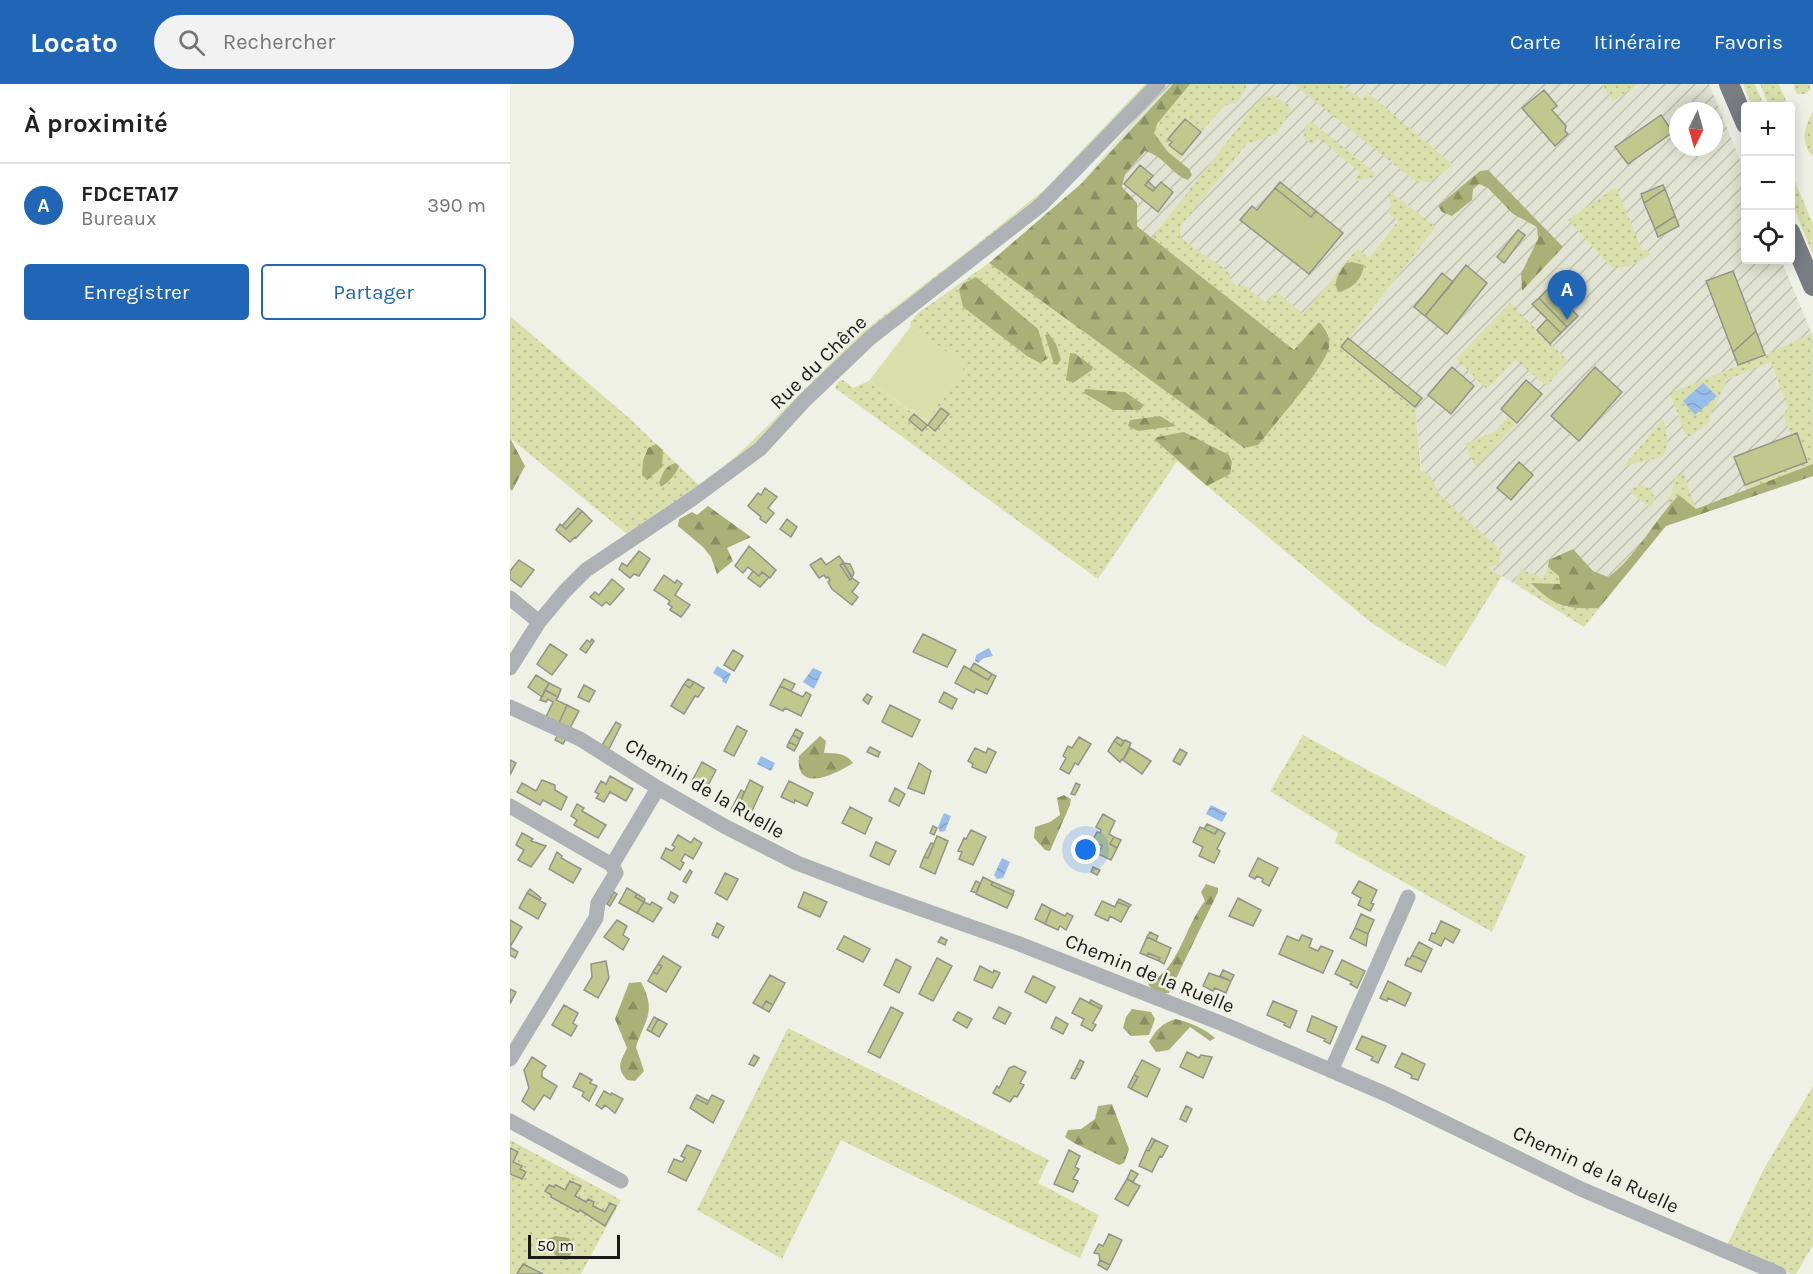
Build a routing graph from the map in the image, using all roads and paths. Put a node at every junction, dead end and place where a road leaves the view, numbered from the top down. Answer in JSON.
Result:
{"nodes":[{"id":1,"x":1158,"y":84,"type":"edge"},
{"id":2,"x":1729,"y":84,"type":"edge"},
{"id":3,"x":1741,"y":112,"type":"edge"},
{"id":4,"x":1795,"y":242,"type":"edge"},
{"id":5,"x":1813,"y":286,"type":"edge"},
{"id":6,"x":510,"y":598,"type":"edge"},
{"id":7,"x":539,"y":622,"type":"junction"},
{"id":8,"x":510,"y":668,"type":"edge"},
{"id":9,"x":510,"y":707,"type":"edge"},
{"id":10,"x":658,"y":788,"type":"junction"},
{"id":11,"x":510,"y":806,"type":"edge"},
{"id":12,"x":612,"y":865,"type":"junction"},
{"id":13,"x":1408,"y":897,"type":"dead end"},
{"id":14,"x":510,"y":1059,"type":"edge"},
{"id":15,"x":1331,"y":1071,"type":"junction"},
{"id":16,"x":510,"y":1121,"type":"edge"},
{"id":17,"x":621,"y":1181,"type":"dead end"},
{"id":18,"x":1779,"y":1274,"type":"edge"}],
"edges":[{"from":1,"to":7,"type":"street","name":"Rue du Chêne"},
{"from":2,"to":3,"type":"main road"},
{"from":4,"to":5,"type":"main road"},
{"from":6,"to":7,"type":"street"},
{"from":7,"to":8,"type":"street","name":"Rue du Chêne"},
{"from":9,"to":10,"type":"street","name":"Chemin de la Ruelle"},
{"from":10,"to":12,"type":"street"},
{"from":10,"to":15,"type":"street","name":"Chemin de la Ruelle"},
{"from":11,"to":12,"type":"street"},
{"from":12,"to":14,"type":"street"},
{"from":13,"to":15,"type":"street"},
{"from":15,"to":18,"type":"street","name":"Chemin de la Ruelle"},
{"from":16,"to":17,"type":"street"}]}
